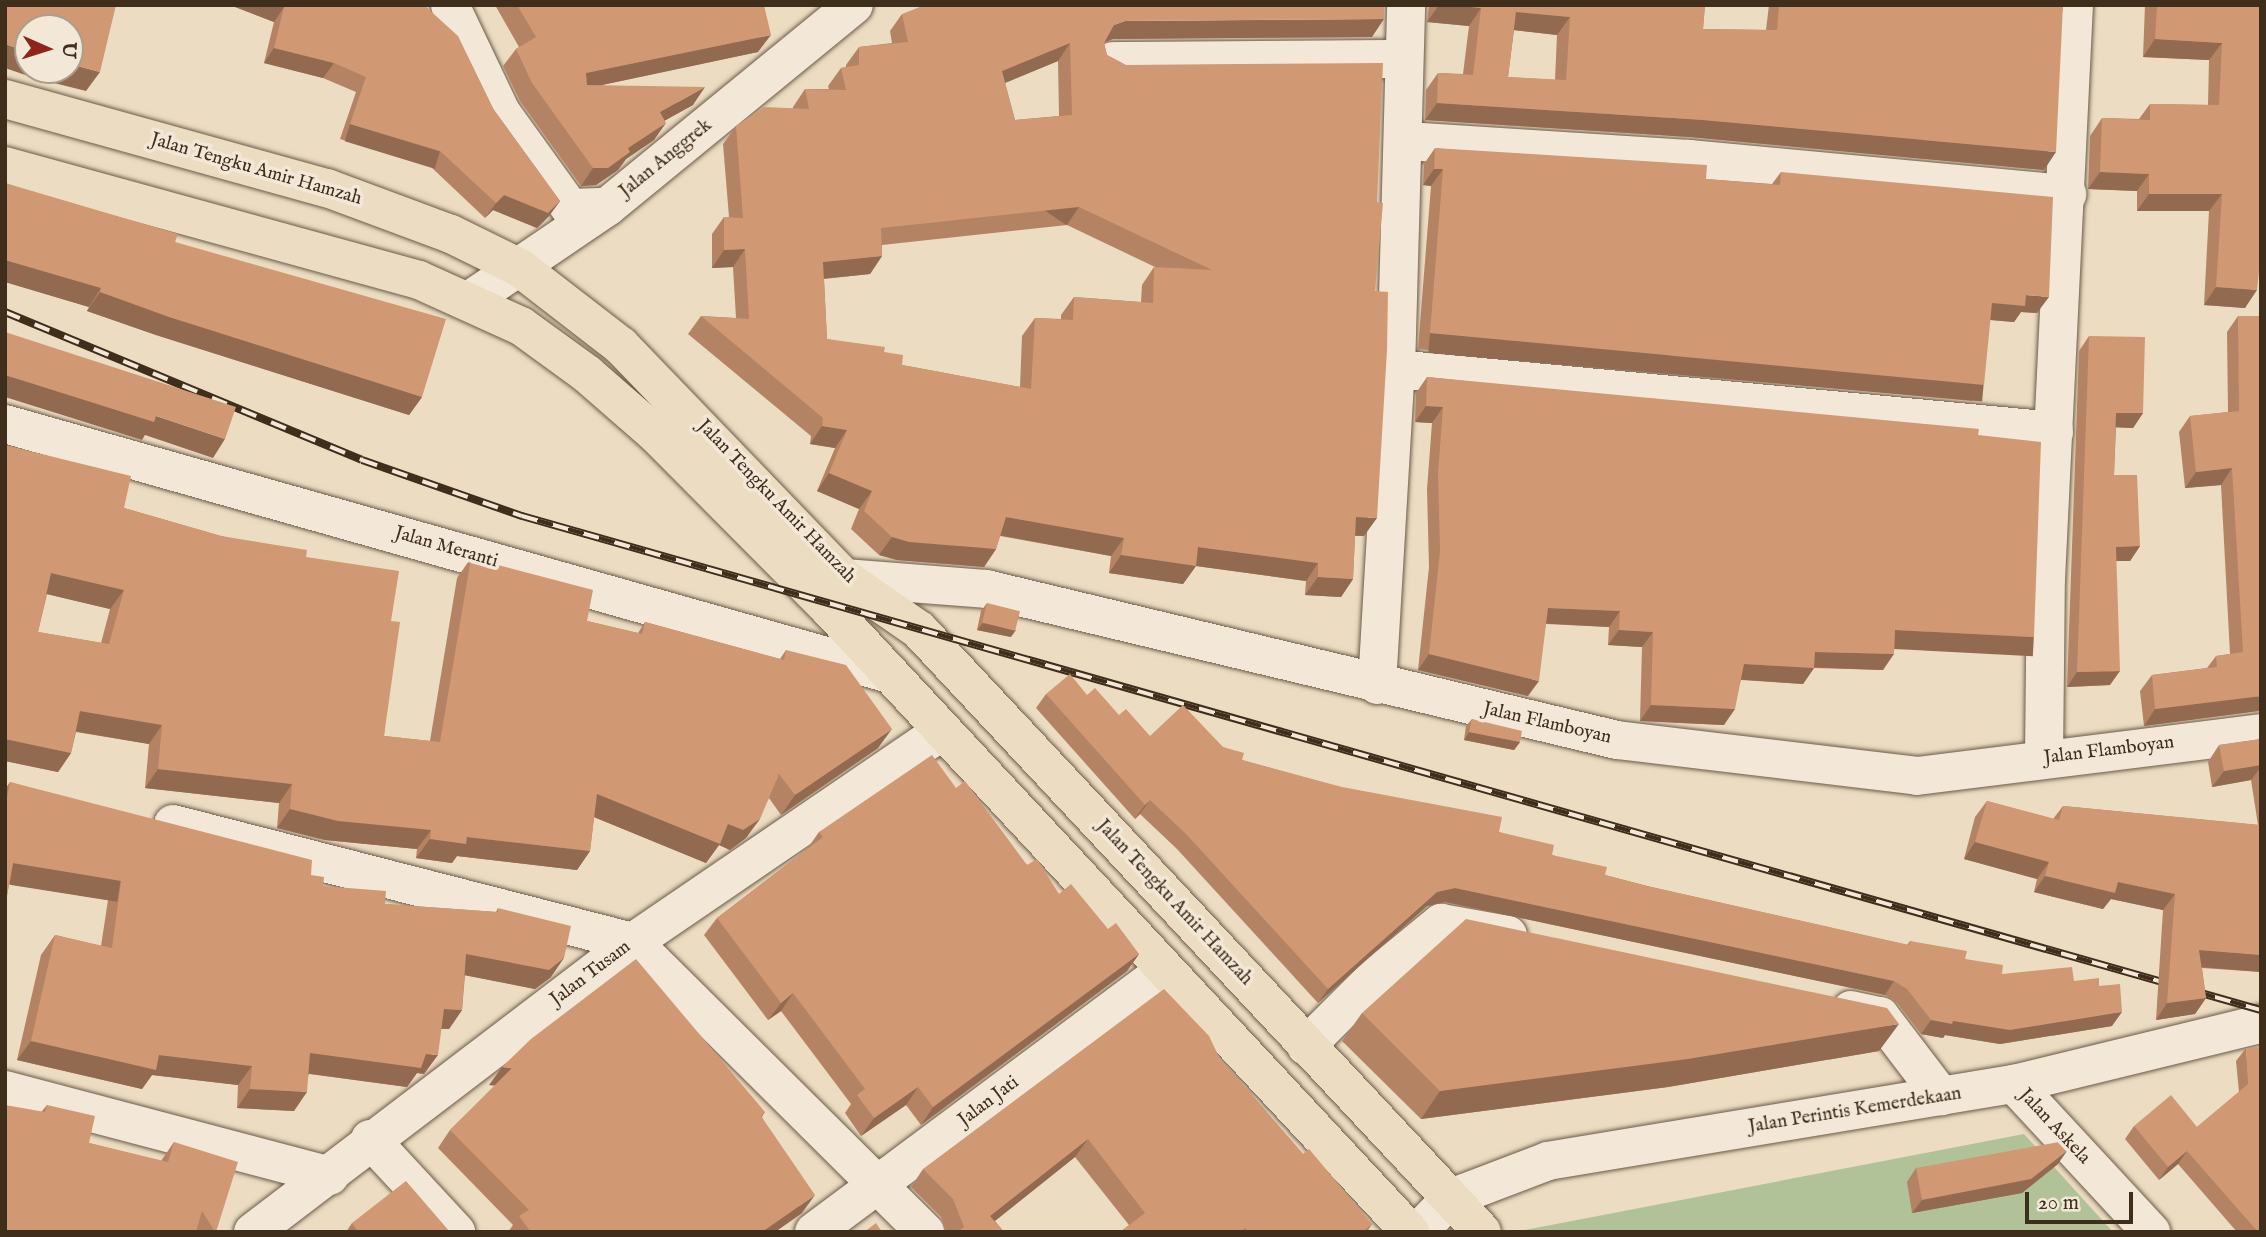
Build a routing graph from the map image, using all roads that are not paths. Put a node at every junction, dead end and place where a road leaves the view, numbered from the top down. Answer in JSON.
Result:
{"nodes":[{"id":1,"x":450,"y":5,"type":"edge"},
{"id":2,"x":853,"y":5,"type":"edge"},
{"id":3,"x":1406,"y":5,"type":"edge"},
{"id":4,"x":2074,"y":5,"type":"edge"},
{"id":5,"x":1403,"y":59,"type":"junction"},
{"id":6,"x":1113,"y":61,"type":"edge"},
{"id":7,"x":5,"y":99,"type":"edge"},
{"id":8,"x":1405,"y":141,"type":"junction"},
{"id":9,"x":5,"y":166,"type":"edge"},
{"id":10,"x":2067,"y":194,"type":"junction"},
{"id":11,"x":607,"y":207,"type":"junction"},
{"id":12,"x":520,"y":268,"type":"junction"},
{"id":13,"x":470,"y":300,"type":"junction"},
{"id":14,"x":1396,"y":369,"type":"junction"},
{"id":15,"x":5,"y":424,"type":"edge"},
{"id":16,"x":2054,"y":431,"type":"junction"},
{"id":17,"x":844,"y":578,"type":"junction"},
{"id":18,"x":886,"y":673,"type":"junction"},
{"id":19,"x":1377,"y":685,"type":"junction"},
{"id":20,"x":941,"y":732,"type":"junction"},
{"id":21,"x":2261,"y":733,"type":"edge"},
{"id":22,"x":2045,"y":759,"type":"junction"},
{"id":23,"x":139,"y":815,"type":"edge"},
{"id":24,"x":634,"y":942,"type":"junction"},
{"id":25,"x":1549,"y":945,"type":"edge"},
{"id":26,"x":1164,"y":971,"type":"junction"},
{"id":27,"x":1817,"y":1002,"type":"edge"},
{"id":28,"x":2261,"y":1024,"type":"edge"},
{"id":29,"x":1306,"y":1046,"type":"junction"},
{"id":30,"x":2014,"y":1084,"type":"junction"},
{"id":31,"x":5,"y":1090,"type":"edge"},
{"id":32,"x":1941,"y":1096,"type":"junction"},
{"id":33,"x":370,"y":1139,"type":"junction"},
{"id":34,"x":330,"y":1176,"type":"junction"},
{"id":35,"x":877,"y":1185,"type":"junction"},
{"id":36,"x":1451,"y":1198,"type":"junction"},
{"id":37,"x":253,"y":1232,"type":"edge"},
{"id":38,"x":456,"y":1232,"type":"edge"},
{"id":39,"x":814,"y":1232,"type":"edge"},
{"id":40,"x":925,"y":1232,"type":"edge"},
{"id":41,"x":1410,"y":1232,"type":"edge"},
{"id":42,"x":1418,"y":1232,"type":"edge"},
{"id":43,"x":1482,"y":1232,"type":"edge"},
{"id":44,"x":2151,"y":1232,"type":"edge"}],
"edges":[{"from":1,"to":11,"type":"street"},
{"from":2,"to":11,"type":"street","name":"Jalan Anggrek"},
{"from":3,"to":5,"type":"street"},
{"from":4,"to":10,"type":"street"},
{"from":5,"to":6,"type":"street"},
{"from":5,"to":8,"type":"street"},
{"from":7,"to":12,"type":"main road","name":"Jalan Tengku Amir Hamzah"},
{"from":8,"to":10,"type":"street"},
{"from":8,"to":14,"type":"street"},
{"from":9,"to":13,"type":"main road","name":"Jalan Tengku Amir Hamzah"},
{"from":10,"to":16,"type":"street"},
{"from":11,"to":12,"type":"street","name":"Jalan Anggrek"},
{"from":12,"to":13,"type":"street","name":"Jalan Anggrek"},
{"from":12,"to":17,"type":"main road","name":"Jalan Tengku Amir Hamzah"},
{"from":13,"to":18,"type":"main road","name":"Jalan Tengku Amir Hamzah"},
{"from":14,"to":16,"type":"street"},
{"from":14,"to":19,"type":"street"},
{"from":15,"to":18,"type":"street","name":"Jalan Meranti"},
{"from":16,"to":22,"type":"street"},
{"from":17,"to":19,"type":"street","name":"Jalan Flamboyan"},
{"from":17,"to":29,"type":"main road","name":"Jalan Tengku Amir Hamzah"},
{"from":18,"to":20,"type":"main road","name":"Jalan Tengku Amir Hamzah"},
{"from":19,"to":22,"type":"street","name":"Jalan Flamboyan"},
{"from":20,"to":24,"type":"street","name":"Jalan Tusam"},
{"from":20,"to":26,"type":"main road","name":"Jalan Tengku Amir Hamzah"},
{"from":21,"to":22,"type":"street","name":"Jalan Flamboyan"},
{"from":23,"to":24,"type":"street"},
{"from":24,"to":33,"type":"street","name":"Jalan Tusam"},
{"from":24,"to":35,"type":"street"},
{"from":25,"to":29,"type":"street"},
{"from":26,"to":35,"type":"street","name":"Jalan Jati"},
{"from":26,"to":41,"type":"main road","name":"Jalan Tengku Amir Hamzah"},
{"from":27,"to":32,"type":"street"},
{"from":28,"to":30,"type":"street","name":"Jalan Perintis Kemerdekaan"},
{"from":29,"to":36,"type":"main road","name":"Jalan Tengku Amir Hamzah"},
{"from":30,"to":32,"type":"street","name":"Jalan Perintis Kemerdekaan"},
{"from":30,"to":44,"type":"street","name":"Jalan Askela"},
{"from":31,"to":34,"type":"street"},
{"from":32,"to":36,"type":"street","name":"Jalan Perintis Kemerdekaan"},
{"from":33,"to":34,"type":"street","name":"Jalan Tusam"},
{"from":33,"to":38,"type":"street"},
{"from":34,"to":37,"type":"street","name":"Jalan Tusam"},
{"from":35,"to":39,"type":"street","name":"Jalan Jati"},
{"from":35,"to":40,"type":"street"},
{"from":36,"to":42,"type":"street"},
{"from":36,"to":43,"type":"main road","name":"Jalan Tengku Amir Hamzah"}]}
